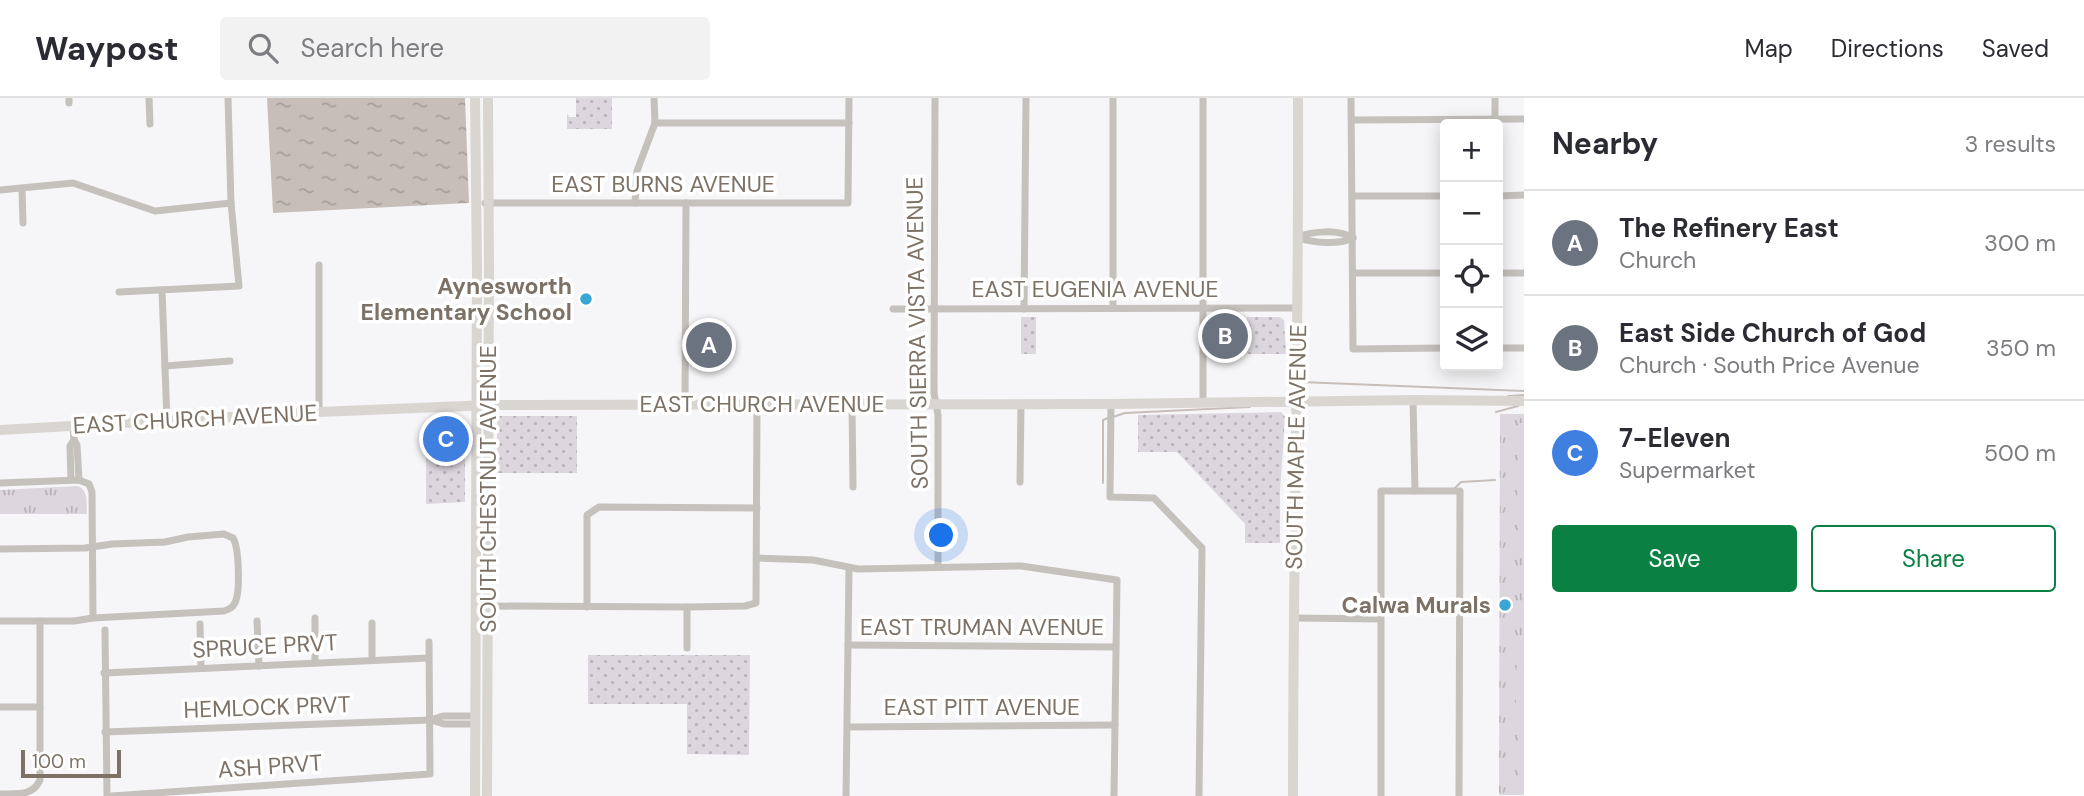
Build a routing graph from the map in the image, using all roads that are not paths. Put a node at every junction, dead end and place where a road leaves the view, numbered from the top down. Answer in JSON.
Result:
{"nodes":[{"id":1,"x":149,"y":98,"type":"edge"},
{"id":2,"x":228,"y":98,"type":"edge"},
{"id":3,"x":475,"y":98,"type":"edge"},
{"id":4,"x":488,"y":98,"type":"edge"},
{"id":5,"x":654,"y":98,"type":"edge"},
{"id":6,"x":849,"y":98,"type":"edge"},
{"id":7,"x":935,"y":98,"type":"edge"},
{"id":8,"x":1026,"y":98,"type":"edge"},
{"id":9,"x":1113,"y":98,"type":"edge"},
{"id":10,"x":1203,"y":98,"type":"edge"},
{"id":11,"x":1298,"y":98,"type":"edge"},
{"id":12,"x":1352,"y":98,"type":"edge"},
{"id":13,"x":1495,"y":98,"type":"edge"},
{"id":14,"x":1495,"y":118,"type":"junction"},
{"id":15,"x":1524,"y":118,"type":"edge"},
{"id":16,"x":1352,"y":120,"type":"junction"},
{"id":17,"x":655,"y":123,"type":"junction"},
{"id":18,"x":849,"y":123,"type":"junction"},
{"id":19,"x":150,"y":124,"type":"dead end"},
{"id":20,"x":22,"y":189,"type":"junction"},
{"id":21,"x":0,"y":190,"type":"edge"},
{"id":22,"x":1524,"y":195,"type":"edge"},
{"id":23,"x":1440,"y":196,"type":"edge"},
{"id":24,"x":1503,"y":196,"type":"edge"},
{"id":25,"x":1353,"y":197,"type":"junction"},
{"id":26,"x":231,"y":203,"type":"junction"},
{"id":27,"x":477,"y":203,"type":"junction"},
{"id":28,"x":489,"y":203,"type":"junction"},
{"id":29,"x":635,"y":203,"type":"junction"},
{"id":30,"x":686,"y":203,"type":"junction"},
{"id":31,"x":23,"y":223,"type":"dead end"},
{"id":32,"x":1298,"y":237,"type":"junction"},
{"id":33,"x":1353,"y":238,"type":"junction"},
{"id":34,"x":319,"y":265,"type":"dead end"},
{"id":35,"x":1353,"y":273,"type":"junction"},
{"id":36,"x":1440,"y":273,"type":"edge"},
{"id":37,"x":1503,"y":273,"type":"edge"},
{"id":38,"x":1524,"y":273,"type":"edge"},
{"id":39,"x":162,"y":290,"type":"junction"},
{"id":40,"x":119,"y":292,"type":"dead end"},
{"id":41,"x":934,"y":308,"type":"junction"},
{"id":42,"x":1203,"y":308,"type":"junction"},
{"id":43,"x":1298,"y":308,"type":"junction"},
{"id":44,"x":893,"y":309,"type":"dead end"},
{"id":45,"x":1024,"y":309,"type":"junction"},
{"id":46,"x":1113,"y":309,"type":"junction"},
{"id":47,"x":1440,"y":348,"type":"edge"},
{"id":48,"x":1503,"y":348,"type":"edge"},
{"id":49,"x":1524,"y":348,"type":"edge"},
{"id":50,"x":230,"y":361,"type":"dead end"},
{"id":51,"x":165,"y":366,"type":"junction"},
{"id":52,"x":1413,"y":400,"type":"junction"},
{"id":53,"x":1524,"y":401,"type":"edge"},
{"id":54,"x":1297,"y":402,"type":"junction"},
{"id":55,"x":1203,"y":403,"type":"junction"},
{"id":56,"x":757,"y":404,"type":"junction"},
{"id":57,"x":852,"y":404,"type":"junction"},
{"id":58,"x":936,"y":404,"type":"junction"},
{"id":59,"x":1021,"y":404,"type":"junction"},
{"id":60,"x":1111,"y":404,"type":"junction"},
{"id":61,"x":489,"y":405,"type":"junction"},
{"id":62,"x":685,"y":405,"type":"junction"},
{"id":63,"x":477,"y":406,"type":"junction"},
{"id":64,"x":319,"y":412,"type":"junction"},
{"id":65,"x":167,"y":421,"type":"junction"},
{"id":66,"x":73,"y":426,"type":"junction"},
{"id":67,"x":0,"y":430,"type":"edge"},
{"id":68,"x":75,"y":480,"type":"junction"},
{"id":69,"x":1020,"y":482,"type":"dead end"},
{"id":70,"x":0,"y":483,"type":"edge"},
{"id":71,"x":853,"y":486,"type":"dead end"},
{"id":72,"x":1415,"y":491,"type":"junction"},
{"id":73,"x":757,"y":508,"type":"junction"},
{"id":74,"x":93,"y":547,"type":"junction"},
{"id":75,"x":0,"y":549,"type":"edge"},
{"id":76,"x":758,"y":558,"type":"junction"},
{"id":77,"x":938,"y":567,"type":"junction"},
{"id":78,"x":849,"y":568,"type":"junction"},
{"id":79,"x":475,"y":606,"type":"junction"},
{"id":80,"x":488,"y":606,"type":"junction"},
{"id":81,"x":587,"y":607,"type":"junction"},
{"id":82,"x":687,"y":607,"type":"junction"},
{"id":83,"x":93,"y":618,"type":"junction"},
{"id":84,"x":315,"y":618,"type":"dead end"},
{"id":85,"x":1293,"y":618,"type":"junction"},
{"id":86,"x":1380,"y":619,"type":"junction"},
{"id":87,"x":0,"y":621,"type":"edge"},
{"id":88,"x":40,"y":621,"type":"junction"},
{"id":89,"x":257,"y":621,"type":"dead end"},
{"id":90,"x":372,"y":623,"type":"dead end"},
{"id":91,"x":200,"y":624,"type":"dead end"},
{"id":92,"x":105,"y":630,"type":"dead end"},
{"id":93,"x":429,"y":642,"type":"dead end"},
{"id":94,"x":848,"y":645,"type":"junction"},
{"id":95,"x":1115,"y":647,"type":"junction"},
{"id":96,"x":687,"y":648,"type":"dead end"},
{"id":97,"x":428,"y":658,"type":"junction"},
{"id":98,"x":372,"y":660,"type":"junction"},
{"id":99,"x":315,"y":663,"type":"junction"},
{"id":100,"x":259,"y":666,"type":"junction"},
{"id":101,"x":201,"y":668,"type":"junction"},
{"id":102,"x":104,"y":673,"type":"junction"},
{"id":103,"x":0,"y":707,"type":"edge"},
{"id":104,"x":40,"y":707,"type":"junction"},
{"id":105,"x":430,"y":720,"type":"junction"},
{"id":106,"x":475,"y":720,"type":"junction"},
{"id":107,"x":1115,"y":725,"type":"junction"},
{"id":108,"x":848,"y":727,"type":"junction"},
{"id":109,"x":105,"y":732,"type":"junction"},
{"id":110,"x":0,"y":794,"type":"edge"},
{"id":111,"x":107,"y":796,"type":"edge"},
{"id":112,"x":112,"y":796,"type":"edge"},
{"id":113,"x":475,"y":796,"type":"edge"},
{"id":114,"x":487,"y":796,"type":"edge"},
{"id":115,"x":846,"y":796,"type":"edge"},
{"id":116,"x":1114,"y":796,"type":"edge"},
{"id":117,"x":1199,"y":796,"type":"edge"},
{"id":118,"x":1293,"y":796,"type":"edge"},
{"id":119,"x":1381,"y":796,"type":"edge"},
{"id":120,"x":1460,"y":796,"type":"edge"}],
"edges":[{"from":1,"to":19,"type":"street"},
{"from":2,"to":26,"type":"street"},
{"from":3,"to":27,"type":"main road","name":"SOUTH CHESTNUT AVENUE"},
{"from":4,"to":28,"type":"main road","name":"SOUTH CHESTNUT AVENUE"},
{"from":5,"to":17,"type":"street"},
{"from":6,"to":18,"type":"street"},
{"from":7,"to":41,"type":"street","name":"SOUTH SIERRA VISTA AVENUE"},
{"from":8,"to":45,"type":"street"},
{"from":9,"to":46,"type":"street"},
{"from":10,"to":42,"type":"street"},
{"from":11,"to":32,"type":"main road","name":"SOUTH MAPLE AVENUE"},
{"from":12,"to":16,"type":"street"},
{"from":13,"to":14,"type":"street"},
{"from":14,"to":15,"type":"street"},
{"from":14,"to":16,"type":"street"},
{"from":16,"to":25,"type":"street"},
{"from":17,"to":18,"type":"street"},
{"from":17,"to":29,"type":"street"},
{"from":18,"to":30,"type":"street","name":"EAST BURNS AVENUE"},
{"from":20,"to":21,"type":"street"},
{"from":20,"to":26,"type":"street"},
{"from":20,"to":31,"type":"street"},
{"from":22,"to":24,"type":"street"},
{"from":23,"to":25,"type":"street"},
{"from":25,"to":33,"type":"street"},
{"from":26,"to":39,"type":"street"},
{"from":27,"to":28,"type":"street","name":"EAST BURNS AVENUE"},
{"from":27,"to":63,"type":"main road","name":"SOUTH CHESTNUT AVENUE"},
{"from":28,"to":29,"type":"street","name":"EAST BURNS AVENUE"},
{"from":28,"to":61,"type":"main road","name":"SOUTH CHESTNUT AVENUE"},
{"from":29,"to":30,"type":"street","name":"EAST BURNS AVENUE"},
{"from":30,"to":62,"type":"street"},
{"from":32,"to":33,"type":"street"},
{"from":32,"to":43,"type":"main road","name":"SOUTH MAPLE AVENUE"},
{"from":33,"to":35,"type":"street"},
{"from":34,"to":64,"type":"street"},
{"from":35,"to":36,"type":"street"},
{"from":35,"to":47,"type":"street"},
{"from":37,"to":38,"type":"street"},
{"from":39,"to":40,"type":"street"},
{"from":39,"to":51,"type":"street"},
{"from":41,"to":44,"type":"street","name":"EAST EUGENIA AVENUE"},
{"from":41,"to":45,"type":"street","name":"EAST EUGENIA AVENUE"},
{"from":41,"to":58,"type":"street","name":"SOUTH SIERRA VISTA AVENUE"},
{"from":42,"to":43,"type":"street","name":"EAST EUGENIA AVENUE"},
{"from":42,"to":46,"type":"street","name":"EAST EUGENIA AVENUE"},
{"from":42,"to":55,"type":"street"},
{"from":43,"to":54,"type":"main road","name":"SOUTH MAPLE AVENUE"},
{"from":45,"to":46,"type":"street","name":"EAST EUGENIA AVENUE"},
{"from":48,"to":49,"type":"street"},
{"from":50,"to":51,"type":"street"},
{"from":51,"to":65,"type":"street"},
{"from":52,"to":53,"type":"main road","name":"EAST CHURCH AVENUE"},
{"from":52,"to":54,"type":"main road","name":"EAST CHURCH AVENUE"},
{"from":52,"to":72,"type":"street"},
{"from":54,"to":55,"type":"main road","name":"EAST CHURCH AVENUE"},
{"from":54,"to":85,"type":"main road","name":"SOUTH MAPLE AVENUE"},
{"from":55,"to":60,"type":"main road","name":"EAST CHURCH AVENUE"},
{"from":56,"to":57,"type":"main road","name":"EAST CHURCH AVENUE"},
{"from":56,"to":62,"type":"main road","name":"EAST CHURCH AVENUE"},
{"from":56,"to":73,"type":"street"},
{"from":57,"to":58,"type":"main road","name":"EAST CHURCH AVENUE"},
{"from":57,"to":71,"type":"street"},
{"from":58,"to":59,"type":"main road","name":"EAST CHURCH AVENUE"},
{"from":58,"to":77,"type":"street","name":"SOUTH SIERRA VISTA AVENUE"},
{"from":59,"to":60,"type":"main road","name":"EAST CHURCH AVENUE"},
{"from":59,"to":69,"type":"street"},
{"from":60,"to":117,"type":"street"},
{"from":61,"to":62,"type":"main road","name":"EAST CHURCH AVENUE"},
{"from":61,"to":63,"type":"main road","name":"EAST CHURCH AVENUE"},
{"from":61,"to":80,"type":"main road","name":"SOUTH CHESTNUT AVENUE"},
{"from":63,"to":64,"type":"main road","name":"EAST CHURCH AVENUE"},
{"from":63,"to":79,"type":"main road","name":"SOUTH CHESTNUT AVENUE"},
{"from":64,"to":65,"type":"main road","name":"EAST CHURCH AVENUE"},
{"from":65,"to":66,"type":"main road","name":"EAST CHURCH AVENUE"},
{"from":66,"to":67,"type":"main road","name":"EAST CHURCH AVENUE"},
{"from":66,"to":68,"type":"street"},
{"from":68,"to":70,"type":"street"},
{"from":68,"to":74,"type":"street"},
{"from":72,"to":86,"type":"street"},
{"from":72,"to":120,"type":"street"},
{"from":73,"to":76,"type":"street"},
{"from":73,"to":81,"type":"street"},
{"from":74,"to":75,"type":"street"},
{"from":74,"to":83,"type":"street"},
{"from":74,"to":83,"type":"street"},
{"from":76,"to":78,"type":"street"},
{"from":76,"to":82,"type":"street"},
{"from":77,"to":78,"type":"street"},
{"from":77,"to":95,"type":"street"},
{"from":78,"to":94,"type":"street"},
{"from":79,"to":80,"type":"street"},
{"from":79,"to":106,"type":"main road","name":"SOUTH CHESTNUT AVENUE"},
{"from":80,"to":81,"type":"street"},
{"from":80,"to":114,"type":"main road","name":"SOUTH CHESTNUT AVENUE"},
{"from":81,"to":82,"type":"street"},
{"from":82,"to":96,"type":"street"},
{"from":83,"to":88,"type":"street"},
{"from":84,"to":99,"type":"street"},
{"from":85,"to":86,"type":"street"},
{"from":85,"to":118,"type":"main road","name":"SOUTH MAPLE AVENUE"},
{"from":86,"to":119,"type":"street"},
{"from":87,"to":88,"type":"street"},
{"from":88,"to":104,"type":"street"},
{"from":89,"to":100,"type":"street"},
{"from":90,"to":98,"type":"street"},
{"from":91,"to":101,"type":"street"},
{"from":92,"to":102,"type":"street"},
{"from":93,"to":97,"type":"street"},
{"from":94,"to":95,"type":"street","name":"EAST TRUMAN AVENUE"},
{"from":94,"to":108,"type":"street"},
{"from":95,"to":107,"type":"street"},
{"from":97,"to":98,"type":"street","name":"SPRUCE PRVT"},
{"from":97,"to":105,"type":"street"},
{"from":98,"to":99,"type":"street","name":"SPRUCE PRVT"},
{"from":99,"to":100,"type":"street","name":"SPRUCE PRVT"},
{"from":100,"to":101,"type":"street","name":"SPRUCE PRVT"},
{"from":101,"to":102,"type":"street","name":"SPRUCE PRVT"},
{"from":102,"to":109,"type":"street"},
{"from":103,"to":104,"type":"street"},
{"from":104,"to":110,"type":"street"},
{"from":105,"to":106,"type":"street","name":"HEMLOCK PRVT"},
{"from":105,"to":109,"type":"street","name":"HEMLOCK PRVT"},
{"from":105,"to":112,"type":"street","name":"ASH PRVT"},
{"from":106,"to":113,"type":"main road","name":"SOUTH CHESTNUT AVENUE"},
{"from":107,"to":108,"type":"street","name":"EAST PITT AVENUE"},
{"from":107,"to":116,"type":"street"},
{"from":108,"to":115,"type":"street"},
{"from":109,"to":111,"type":"street"}]}
